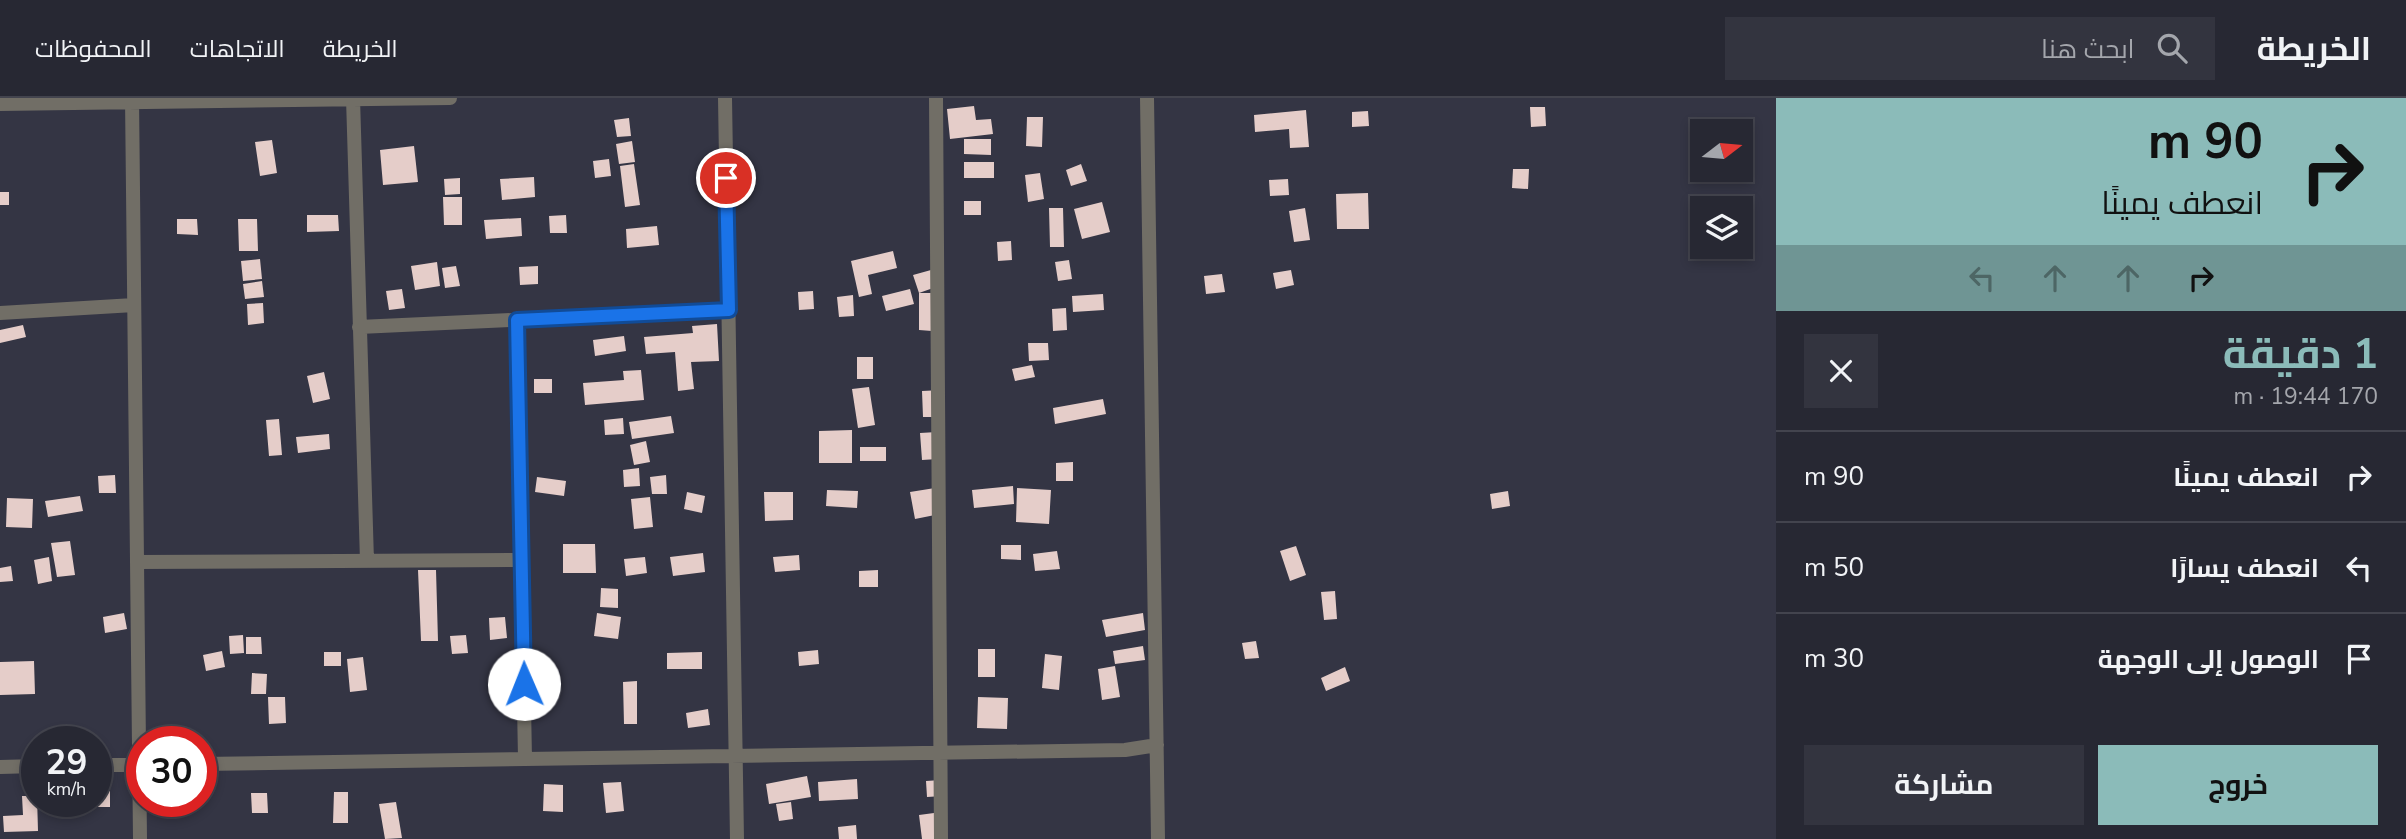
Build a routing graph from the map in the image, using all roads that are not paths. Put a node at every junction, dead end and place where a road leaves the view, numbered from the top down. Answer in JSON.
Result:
{"nodes":[{"id":1,"x":450,"y":98,"type":"edge"},
{"id":2,"x":725,"y":98,"type":"edge"},
{"id":3,"x":936,"y":98,"type":"edge"},
{"id":4,"x":1147,"y":98,"type":"edge"},
{"id":5,"x":353,"y":99,"type":"edge"},
{"id":6,"x":132,"y":100,"type":"edge"},
{"id":7,"x":0,"y":104,"type":"edge"},
{"id":8,"x":134,"y":305,"type":"junction"},
{"id":9,"x":729,"y":310,"type":"junction"},
{"id":10,"x":0,"y":313,"type":"edge"},
{"id":11,"x":517,"y":320,"type":"junction"},
{"id":12,"x":359,"y":327,"type":"junction"},
{"id":13,"x":522,"y":559,"type":"junction"},
{"id":14,"x":367,"y":561,"type":"junction"},
{"id":15,"x":137,"y":562,"type":"junction"},
{"id":16,"x":139,"y":726,"type":"edge"},
{"id":17,"x":1157,"y":745,"type":"junction"},
{"id":18,"x":941,"y":751,"type":"junction"},
{"id":19,"x":735,"y":755,"type":"junction"},
{"id":20,"x":525,"y":758,"type":"junction"},
{"id":21,"x":217,"y":764,"type":"edge"},
{"id":22,"x":21,"y":766,"type":"edge"},
{"id":23,"x":0,"y":767,"type":"edge"},
{"id":24,"x":140,"y":817,"type":"edge"},
{"id":25,"x":140,"y":839,"type":"edge"},
{"id":26,"x":737,"y":839,"type":"edge"},
{"id":27,"x":941,"y":839,"type":"edge"},
{"id":28,"x":1158,"y":839,"type":"edge"}],
"edges":[{"from":1,"to":5,"type":"street"},
{"from":2,"to":9,"type":"street"},
{"from":3,"to":18,"type":"street"},
{"from":4,"to":17,"type":"street"},
{"from":5,"to":6,"type":"street"},
{"from":5,"to":12,"type":"street"},
{"from":6,"to":7,"type":"street"},
{"from":6,"to":8,"type":"street"},
{"from":8,"to":10,"type":"street"},
{"from":8,"to":15,"type":"street"},
{"from":9,"to":11,"type":"street"},
{"from":9,"to":19,"type":"street"},
{"from":11,"to":12,"type":"street"},
{"from":11,"to":13,"type":"street"},
{"from":12,"to":14,"type":"street"},
{"from":13,"to":14,"type":"street"},
{"from":13,"to":20,"type":"street"},
{"from":14,"to":15,"type":"street"},
{"from":15,"to":16,"type":"street"},
{"from":17,"to":18,"type":"street"},
{"from":17,"to":28,"type":"street"},
{"from":18,"to":19,"type":"street"},
{"from":18,"to":27,"type":"street"},
{"from":19,"to":20,"type":"street"},
{"from":19,"to":26,"type":"street"},
{"from":20,"to":21,"type":"street"},
{"from":22,"to":23,"type":"street"},
{"from":24,"to":25,"type":"street"}]}
